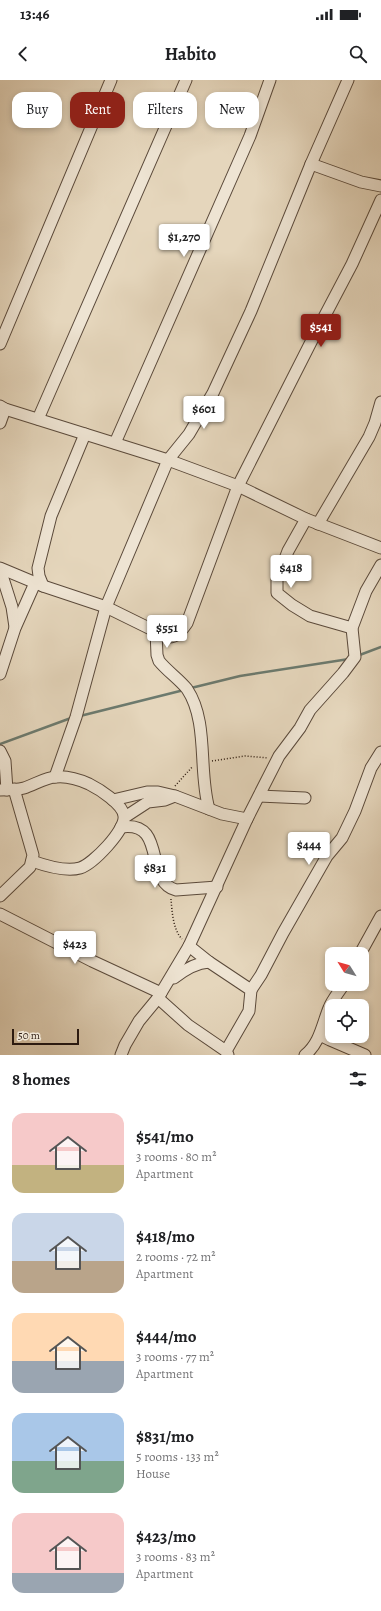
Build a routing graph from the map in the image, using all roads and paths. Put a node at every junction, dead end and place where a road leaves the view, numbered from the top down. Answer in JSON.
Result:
{"nodes":[{"id":1,"x":111,"y":80,"type":"edge"},
{"id":2,"x":186,"y":80,"type":"edge"},
{"id":3,"x":270,"y":80,"type":"edge"},
{"id":4,"x":348,"y":80,"type":"edge"},
{"id":5,"x":311,"y":164,"type":"junction"},
{"id":6,"x":381,"y":186,"type":"edge"},
{"id":7,"x":381,"y":200,"type":"edge"},
{"id":8,"x":0,"y":344,"type":"edge"},
{"id":9,"x":381,"y":402,"type":"edge"},
{"id":10,"x":3,"y":407,"type":"edge"},
{"id":11,"x":38,"y":419,"type":"junction"},
{"id":12,"x":0,"y":423,"type":"edge"},
{"id":13,"x":85,"y":434,"type":"junction"},
{"id":14,"x":115,"y":444,"type":"junction"},
{"id":15,"x":168,"y":460,"type":"junction"},
{"id":16,"x":238,"y":486,"type":"junction"},
{"id":17,"x":306,"y":519,"type":"junction"},
{"id":18,"x":318,"y":524,"type":"junction"},
{"id":19,"x":381,"y":548,"type":"edge"},
{"id":20,"x":381,"y":565,"type":"edge"},
{"id":21,"x":0,"y":568,"type":"edge"},
{"id":22,"x":39,"y":585,"type":"junction"},
{"id":23,"x":106,"y":607,"type":"junction"},
{"id":24,"x":15,"y":628,"type":"junction"},
{"id":25,"x":352,"y":628,"type":"junction"},
{"id":26,"x":156,"y":631,"type":"junction"},
{"id":27,"x":0,"y":674,"type":"edge"},
{"id":28,"x":0,"y":751,"type":"edge"},
{"id":29,"x":381,"y":752,"type":"edge"},
{"id":30,"x":277,"y":759,"type":"junction"},
{"id":31,"x":202,"y":763,"type":"junction"},
{"id":32,"x":55,"y":776,"type":"junction"},
{"id":33,"x":7,"y":790,"type":"edge"},
{"id":34,"x":172,"y":795,"type":"junction"},
{"id":35,"x":259,"y":796,"type":"junction"},
{"id":36,"x":305,"y":798,"type":"dead end"},
{"id":37,"x":113,"y":800,"type":"junction"},
{"id":38,"x":209,"y":809,"type":"junction"},
{"id":39,"x":247,"y":819,"type":"junction"},
{"id":40,"x":123,"y":822,"type":"junction"},
{"id":41,"x":32,"y":861,"type":"junction"},
{"id":42,"x":217,"y":887,"type":"junction"},
{"id":43,"x":170,"y":889,"type":"junction"},
{"id":44,"x":0,"y":896,"type":"edge"},
{"id":45,"x":0,"y":914,"type":"edge"},
{"id":46,"x":381,"y":916,"type":"edge"},
{"id":47,"x":189,"y":946,"type":"junction"},
{"id":48,"x":364,"y":947,"type":"edge"},
{"id":49,"x":209,"y":962,"type":"junction"},
{"id":50,"x":168,"y":982,"type":"junction"},
{"id":51,"x":251,"y":990,"type":"junction"},
{"id":52,"x":339,"y":991,"type":"edge"},
{"id":53,"x":160,"y":996,"type":"junction"},
{"id":54,"x":320,"y":1035,"type":"junction"},
{"id":55,"x":227,"y":1053,"type":"edge"},
{"id":56,"x":121,"y":1055,"type":"edge"},
{"id":57,"x":305,"y":1055,"type":"edge"},
{"id":58,"x":366,"y":1055,"type":"edge"}],
"edges":[{"from":1,"to":8,"type":"street"},
{"from":2,"to":11,"type":"street"},
{"from":3,"to":14,"type":"street"},
{"from":4,"to":5,"type":"street"},
{"from":5,"to":6,"type":"street"},
{"from":5,"to":15,"type":"street"},
{"from":7,"to":16,"type":"street"},
{"from":9,"to":18,"type":"street"},
{"from":10,"to":11,"type":"street"},
{"from":10,"to":12,"type":"street"},
{"from":11,"to":13,"type":"street"},
{"from":13,"to":14,"type":"street"},
{"from":13,"to":22,"type":"street"},
{"from":14,"to":15,"type":"street"},
{"from":15,"to":16,"type":"street"},
{"from":15,"to":23,"type":"street"},
{"from":16,"to":17,"type":"street"},
{"from":16,"to":26,"type":"street"},
{"from":17,"to":18,"type":"street"},
{"from":17,"to":25,"type":"street"},
{"from":18,"to":19,"type":"street"},
{"from":20,"to":25,"type":"street"},
{"from":21,"to":22,"type":"street"},
{"from":21,"to":24,"type":"street"},
{"from":22,"to":23,"type":"street"},
{"from":22,"to":24,"type":"street"},
{"from":23,"to":26,"type":"street"},
{"from":23,"to":32,"type":"street"},
{"from":24,"to":27,"type":"street"},
{"from":25,"to":30,"type":"street"},
{"from":26,"to":31,"type":"street"},
{"from":28,"to":33,"type":"street"},
{"from":29,"to":51,"type":"street"},
{"from":30,"to":31,"type":"path"},
{"from":30,"to":35,"type":"street"},
{"from":31,"to":34,"type":"path"},
{"from":31,"to":38,"type":"street"},
{"from":32,"to":33,"type":"street"},
{"from":32,"to":37,"type":"street"},
{"from":33,"to":41,"type":"street"},
{"from":34,"to":37,"type":"street"},
{"from":34,"to":38,"type":"street"},
{"from":34,"to":40,"type":"street"},
{"from":35,"to":36,"type":"street"},
{"from":35,"to":39,"type":"street"},
{"from":37,"to":40,"type":"street"},
{"from":38,"to":39,"type":"street"},
{"from":39,"to":42,"type":"street"},
{"from":40,"to":41,"type":"street"},
{"from":40,"to":43,"type":"street"},
{"from":41,"to":44,"type":"street"},
{"from":42,"to":43,"type":"street"},
{"from":42,"to":47,"type":"street"},
{"from":43,"to":47,"type":"path"},
{"from":45,"to":53,"type":"street"},
{"from":46,"to":48,"type":"street"},
{"from":47,"to":49,"type":"street"},
{"from":47,"to":50,"type":"street"},
{"from":49,"to":50,"type":"street"},
{"from":49,"to":51,"type":"street"},
{"from":50,"to":53,"type":"street"},
{"from":51,"to":55,"type":"street"},
{"from":52,"to":54,"type":"street"},
{"from":53,"to":55,"type":"street"},
{"from":53,"to":56,"type":"street"},
{"from":54,"to":57,"type":"street"},
{"from":54,"to":58,"type":"street"}]}
